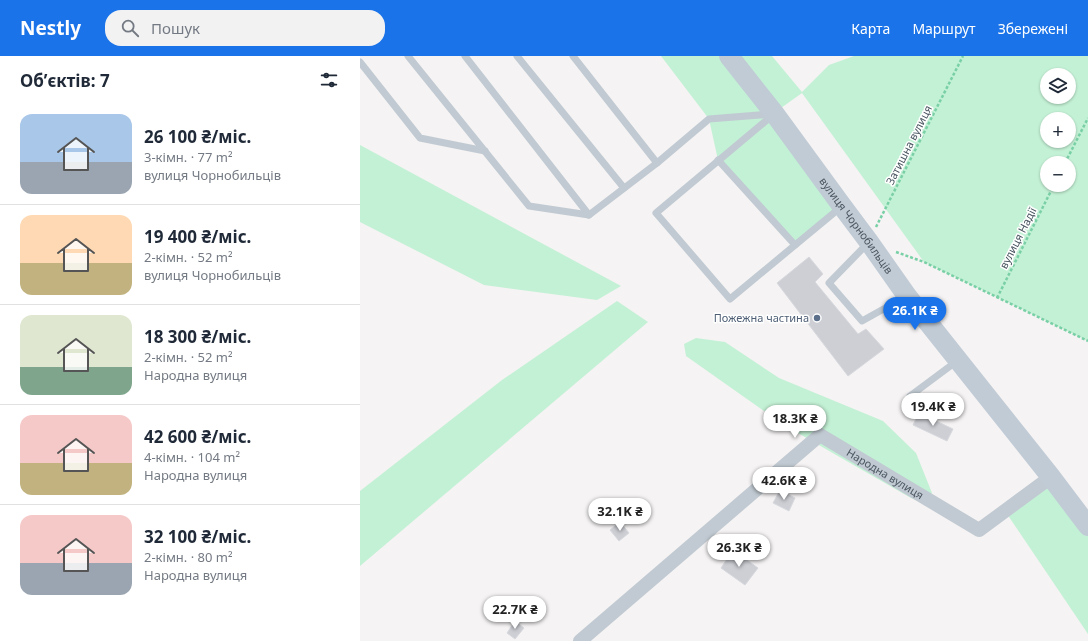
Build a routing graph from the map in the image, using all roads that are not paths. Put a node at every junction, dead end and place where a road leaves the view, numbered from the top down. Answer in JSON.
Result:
{"nodes":[{"id":1,"x":408,"y":56,"type":"edge"},
{"id":2,"x":465,"y":56,"type":"edge"},
{"id":3,"x":517,"y":56,"type":"edge"},
{"id":4,"x":573,"y":56,"type":"edge"},
{"id":5,"x":729,"y":56,"type":"edge"},
{"id":6,"x":360,"y":62,"type":"edge"},
{"id":7,"x":774,"y":114,"type":"junction"},
{"id":8,"x":485,"y":151,"type":"junction"},
{"id":9,"x":718,"y":160,"type":"junction"},
{"id":10,"x":657,"y":163,"type":"junction"},
{"id":11,"x":624,"y":188,"type":"junction"},
{"id":12,"x":842,"y":206,"type":"junction"},
{"id":13,"x":589,"y":215,"type":"junction"},
{"id":14,"x":869,"y":242,"type":"junction"},
{"id":15,"x":795,"y":245,"type":"junction"},
{"id":16,"x":907,"y":296,"type":"junction"},
{"id":17,"x":959,"y":360,"type":"junction"},
{"id":18,"x":910,"y":396,"type":"dead end"},
{"id":19,"x":1052,"y":477,"type":"junction"},
{"id":20,"x":1088,"y":526,"type":"edge"},
{"id":21,"x":580,"y":641,"type":"edge"}],
"edges":[{"from":1,"to":8,"type":"lane"},
{"from":2,"to":13,"type":"lane"},
{"from":3,"to":11,"type":"lane"},
{"from":4,"to":10,"type":"lane"},
{"from":5,"to":7,"type":"street","name":"вулиця Чорнобильців"},
{"from":6,"to":8,"type":"lane"},
{"from":7,"to":9,"type":"lane"},
{"from":7,"to":10,"type":"lane"},
{"from":7,"to":12,"type":"street","name":"вулиця Чорнобильців"},
{"from":8,"to":13,"type":"lane"},
{"from":9,"to":15,"type":"lane"},
{"from":9,"to":15,"type":"lane"},
{"from":10,"to":11,"type":"lane"},
{"from":11,"to":13,"type":"lane"},
{"from":12,"to":14,"type":"street","name":"вулиця Чорнобильців"},
{"from":12,"to":15,"type":"lane"},
{"from":14,"to":16,"type":"street","name":"вулиця Чорнобильців"},
{"from":14,"to":16,"type":"lane"},
{"from":16,"to":17,"type":"street","name":"вулиця Чорнобильців"},
{"from":17,"to":18,"type":"lane"},
{"from":17,"to":19,"type":"street","name":"вулиця Чорнобильців"},
{"from":19,"to":20,"type":"street","name":"вулиця Чорнобильців"},
{"from":19,"to":21,"type":"street","name":"Народна вулиця"}]}
